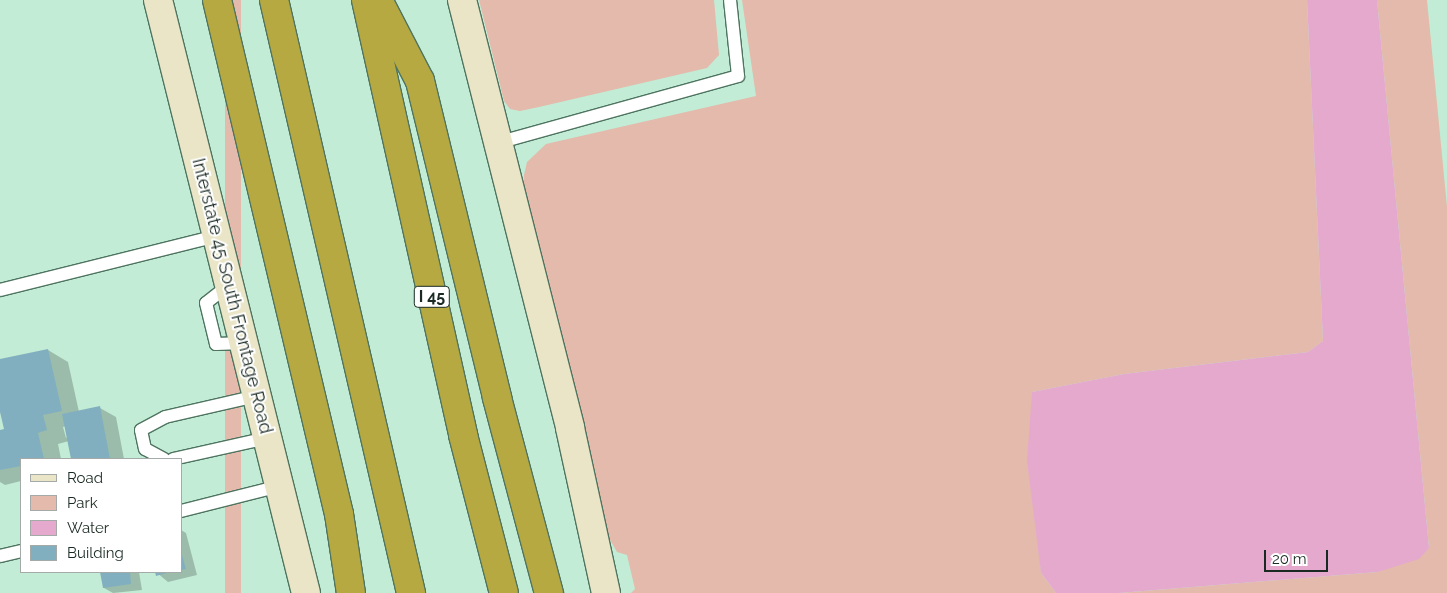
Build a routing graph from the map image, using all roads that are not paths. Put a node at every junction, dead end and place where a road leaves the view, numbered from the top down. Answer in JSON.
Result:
{"nodes":[{"id":1,"x":158,"y":0,"type":"edge"},
{"id":2,"x":218,"y":0,"type":"edge"},
{"id":3,"x":274,"y":0,"type":"edge"},
{"id":4,"x":366,"y":0,"type":"edge"},
{"id":5,"x":378,"y":0,"type":"edge"},
{"id":6,"x":462,"y":0,"type":"edge"},
{"id":7,"x":730,"y":0,"type":"edge"},
{"id":8,"x":497,"y":143,"type":"junction"},
{"id":9,"x":217,"y":236,"type":"junction"},
{"id":10,"x":0,"y":290,"type":"edge"},
{"id":11,"x":257,"y":396,"type":"junction"},
{"id":12,"x":267,"y":438,"type":"junction"},
{"id":13,"x":162,"y":458,"type":"edge"},
{"id":14,"x":177,"y":458,"type":"edge"},
{"id":15,"x":280,"y":486,"type":"junction"},
{"id":16,"x":182,"y":511,"type":"edge"},
{"id":17,"x":20,"y":551,"type":"edge"},
{"id":18,"x":0,"y":556,"type":"edge"},
{"id":19,"x":306,"y":593,"type":"edge"},
{"id":20,"x":351,"y":593,"type":"edge"},
{"id":21,"x":411,"y":593,"type":"edge"},
{"id":22,"x":504,"y":593,"type":"edge"},
{"id":23,"x":549,"y":593,"type":"edge"},
{"id":24,"x":606,"y":593,"type":"edge"}],
"edges":[{"from":1,"to":9,"type":"main road","name":"Interstate 45 South Frontage Road"},
{"from":2,"to":20,"type":"highway"},
{"from":3,"to":21,"type":"highway"},
{"from":4,"to":22,"type":"highway","number":"I 45"},
{"from":5,"to":23,"type":"highway"},
{"from":6,"to":8,"type":"main road"},
{"from":7,"to":8,"type":"lane"},
{"from":8,"to":24,"type":"main road"},
{"from":9,"to":10,"type":"lane"},
{"from":9,"to":11,"type":"main road","name":"Interstate 45 South Frontage Road"},
{"from":11,"to":12,"type":"main road","name":"Interstate 45 South Frontage Road"},
{"from":11,"to":13,"type":"lane"},
{"from":12,"to":14,"type":"lane"},
{"from":12,"to":15,"type":"main road","name":"Interstate 45 South Frontage Road"},
{"from":15,"to":16,"type":"lane"},
{"from":15,"to":19,"type":"main road","name":"Interstate 45 South Frontage Road"},
{"from":17,"to":18,"type":"lane"}]}
